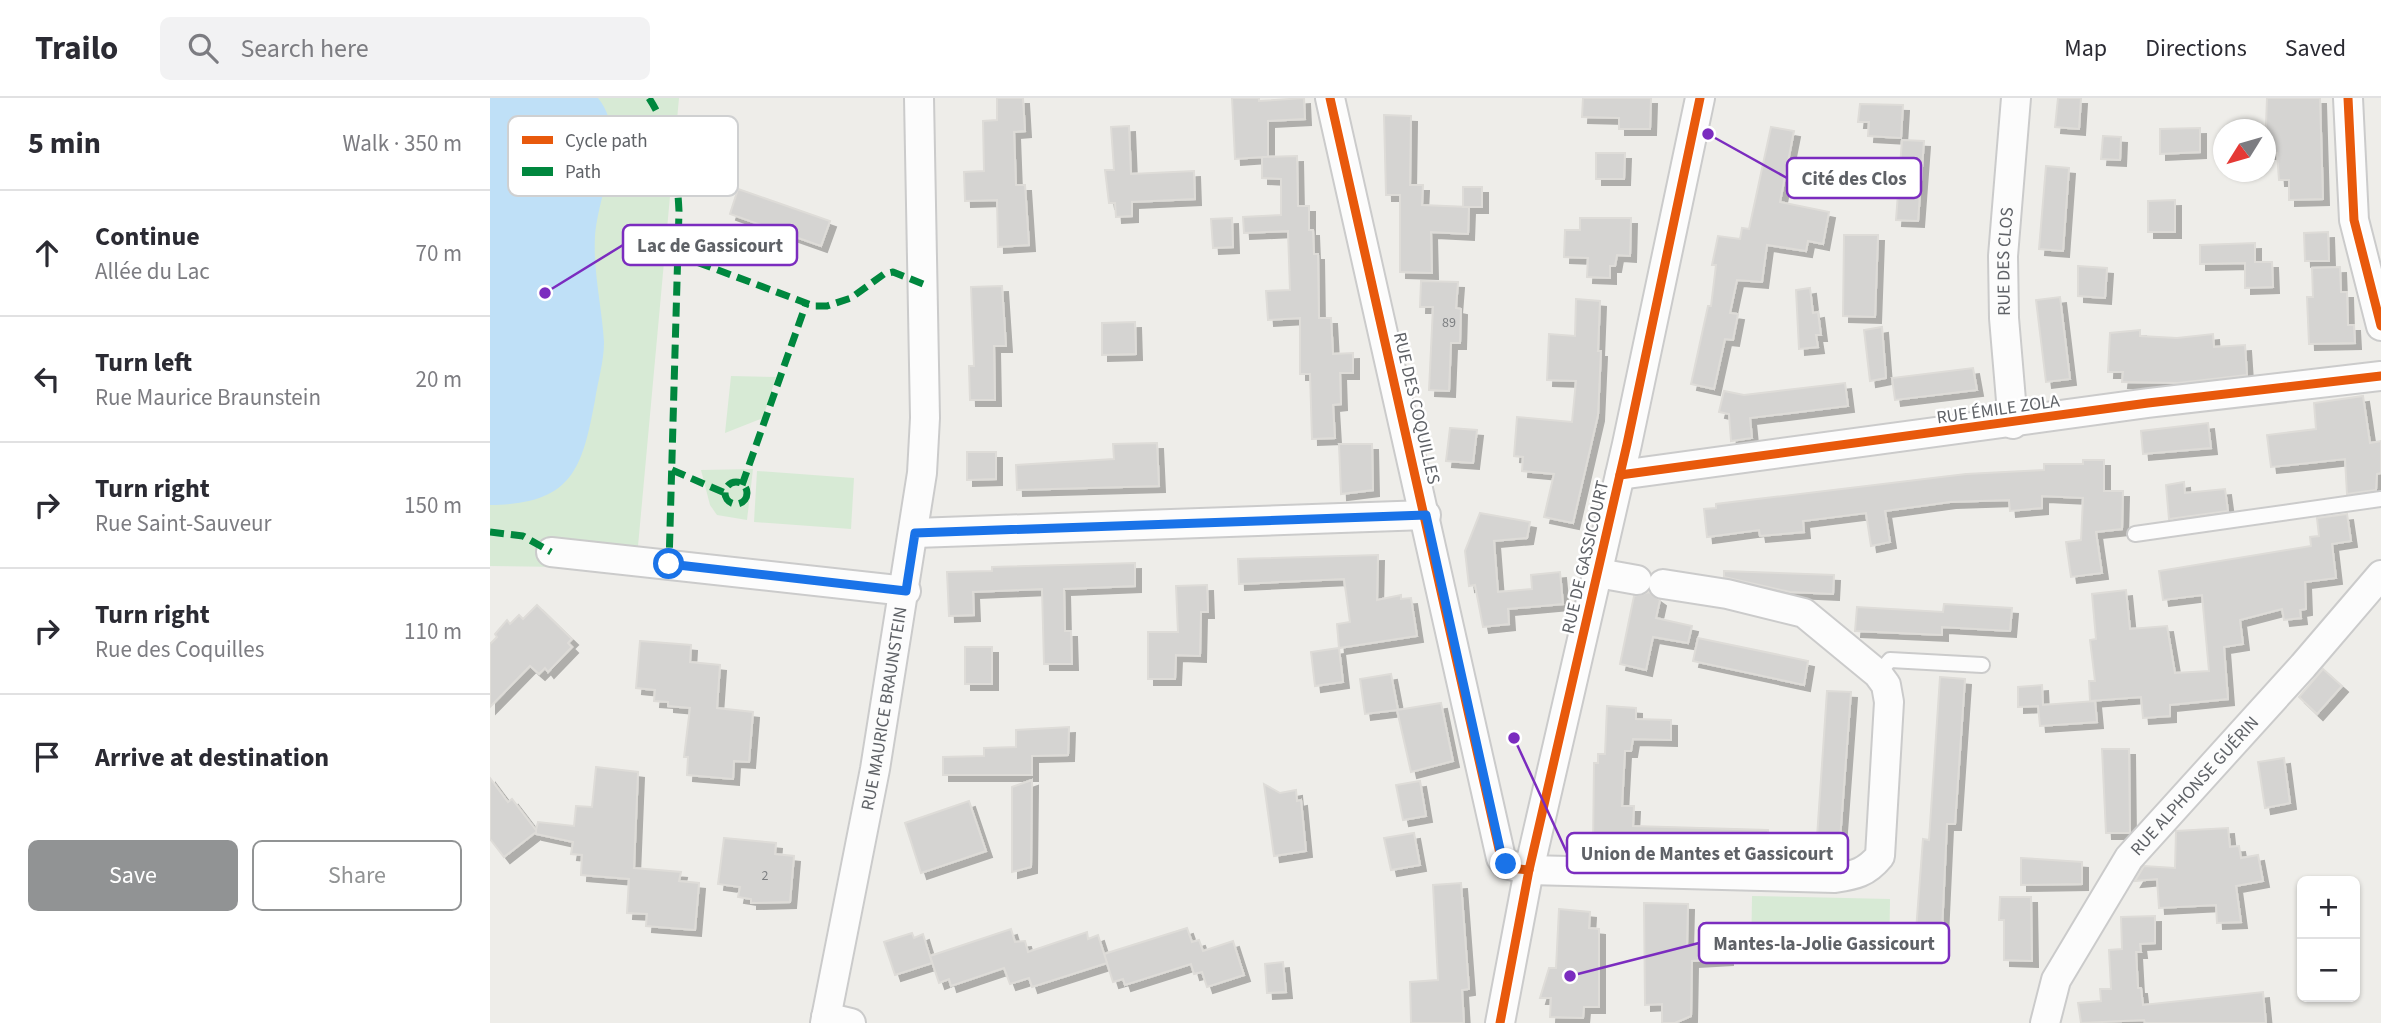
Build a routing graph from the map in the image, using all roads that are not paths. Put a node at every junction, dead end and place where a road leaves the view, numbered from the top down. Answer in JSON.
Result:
{"nodes":[{"id":1,"x":919,"y":98,"type":"edge"},
{"id":2,"x":1330,"y":98,"type":"edge"},
{"id":3,"x":1700,"y":98,"type":"edge"},
{"id":4,"x":2016,"y":98,"type":"edge"},
{"id":5,"x":2347,"y":98,"type":"edge"},
{"id":6,"x":2381,"y":327,"type":"edge"},
{"id":7,"x":2381,"y":376,"type":"edge"},
{"id":8,"x":2013,"y":424,"type":"junction"},
{"id":9,"x":1620,"y":475,"type":"junction"},
{"id":10,"x":2381,"y":499,"type":"edge"},
{"id":11,"x":1426,"y":515,"type":"junction"},
{"id":12,"x":915,"y":533,"type":"junction"},
{"id":13,"x":2134,"y":534,"type":"dead end"},
{"id":14,"x":551,"y":552,"type":"dead end"},
{"id":15,"x":1598,"y":573,"type":"junction"},
{"id":16,"x":2381,"y":575,"type":"edge"},
{"id":17,"x":906,"y":591,"type":"junction"},
{"id":18,"x":1982,"y":665,"type":"dead end"},
{"id":19,"x":1878,"y":674,"type":"junction"},
{"id":20,"x":1529,"y":870,"type":"junction"},
{"id":21,"x":834,"y":1021,"type":"edge"},
{"id":22,"x":1500,"y":1023,"type":"edge"},
{"id":23,"x":2045,"y":1023,"type":"edge"}],
"edges":[{"from":1,"to":12,"type":"street","name":"RUE MAURICE BRAUNSTEIN"},
{"from":2,"to":11,"type":"street","name":"RUE DES COQUILLES"},
{"from":3,"to":9,"type":"street","name":"RUE DE GASSICOURT"},
{"from":4,"to":8,"type":"street","name":"RUE DES CLOS"},
{"from":5,"to":6,"type":"street"},
{"from":7,"to":8,"type":"street","name":"RUE ÉMILE ZOLA"},
{"from":8,"to":9,"type":"street","name":"RUE ÉMILE ZOLA"},
{"from":9,"to":15,"type":"street","name":"RUE DE GASSICOURT"},
{"from":10,"to":13,"type":"lane"},
{"from":11,"to":12,"type":"street"},
{"from":11,"to":20,"type":"street","name":"RUE DES COQUILLES"},
{"from":12,"to":17,"type":"street","name":"RUE MAURICE BRAUNSTEIN"},
{"from":14,"to":17,"type":"street"},
{"from":15,"to":19,"type":"street"},
{"from":15,"to":20,"type":"street","name":"RUE DE GASSICOURT"},
{"from":16,"to":23,"type":"street","name":"RUE ALPHONSE GUÉRIN"},
{"from":17,"to":21,"type":"street","name":"RUE MAURICE BRAUNSTEIN"},
{"from":18,"to":19,"type":"lane"},
{"from":19,"to":20,"type":"street"},
{"from":20,"to":22,"type":"street","name":"RUE DE GASSICOURT"}]}
